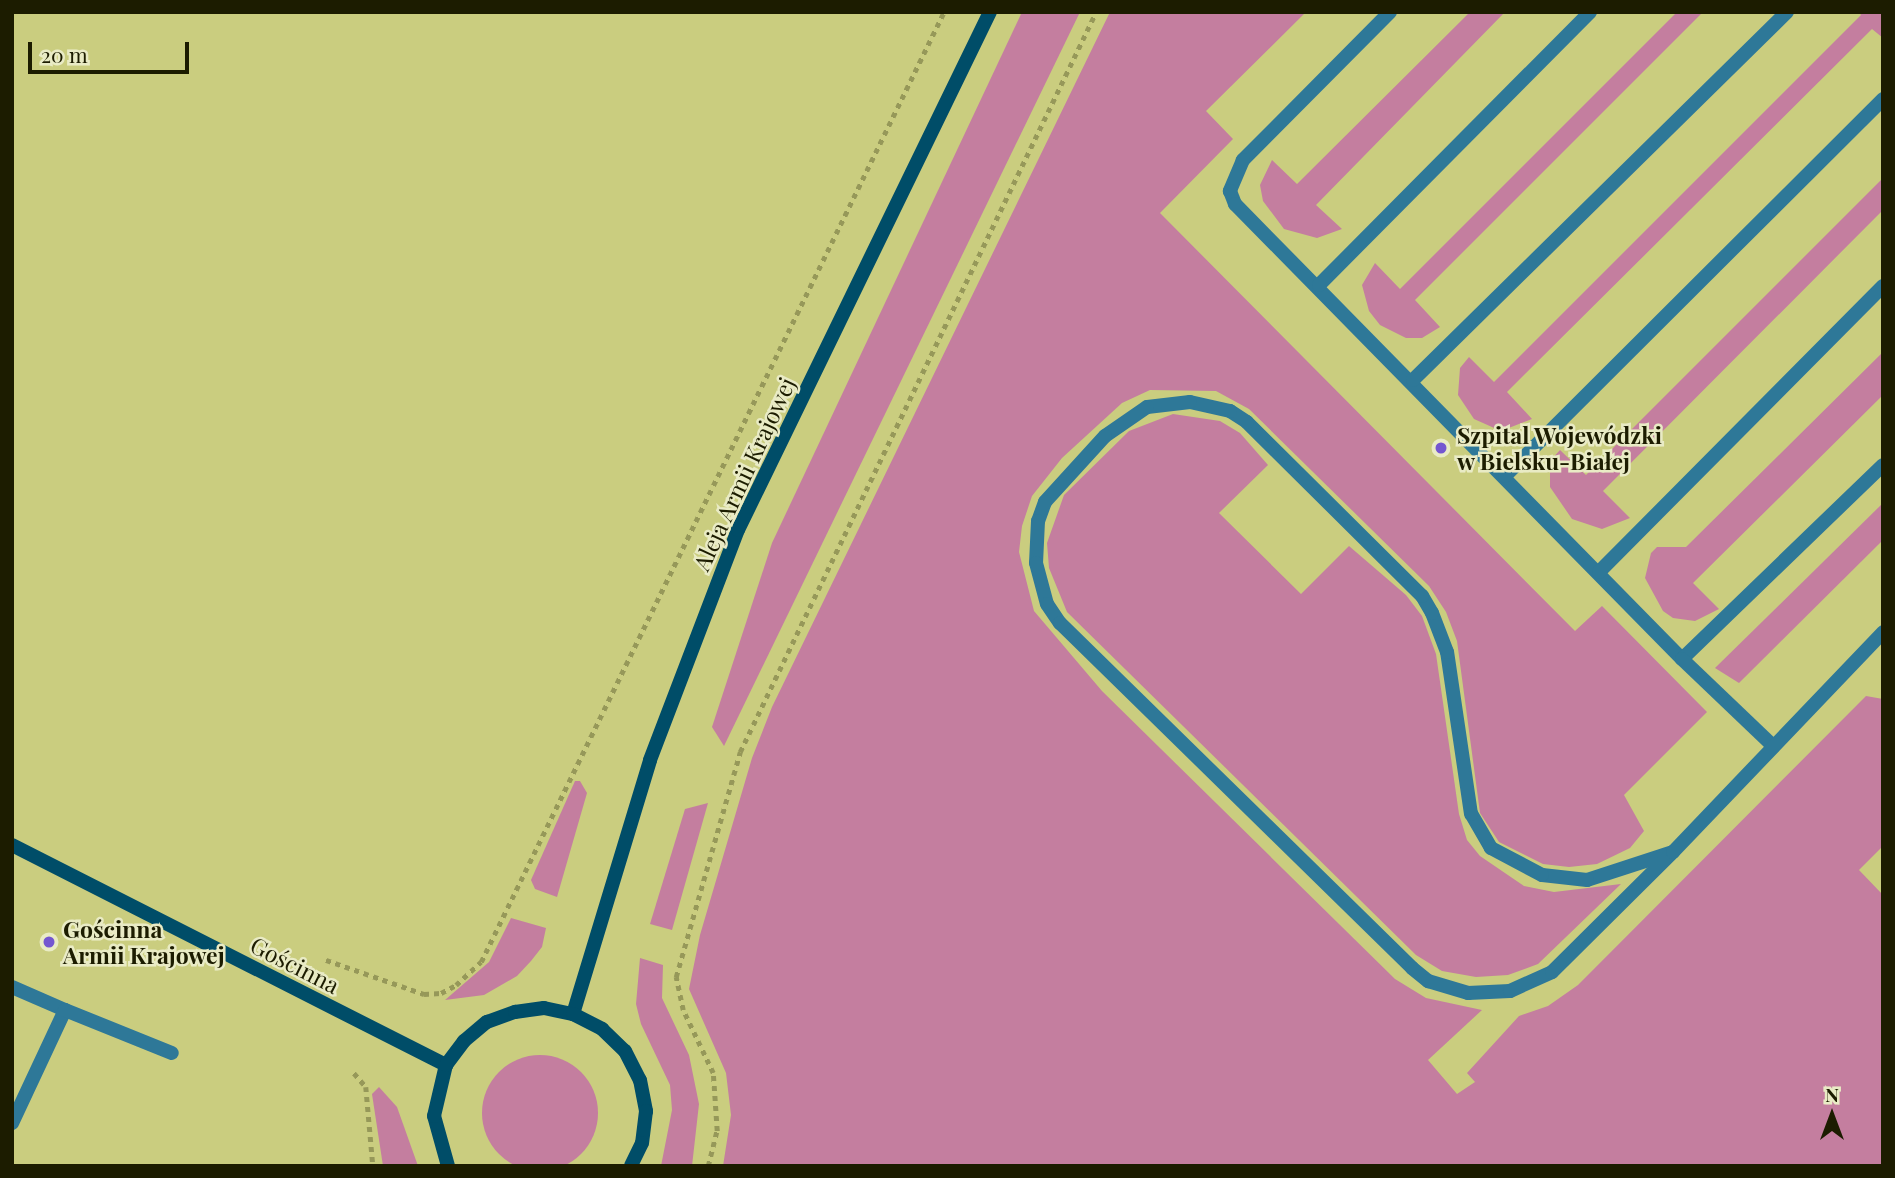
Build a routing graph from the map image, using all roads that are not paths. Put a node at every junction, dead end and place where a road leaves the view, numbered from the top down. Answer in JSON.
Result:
{"nodes":[{"id":1,"x":990,"y":12,"type":"edge"},
{"id":2,"x":1390,"y":12,"type":"edge"},
{"id":3,"x":1591,"y":12,"type":"edge"},
{"id":4,"x":1787,"y":12,"type":"edge"},
{"id":5,"x":1883,"y":99,"type":"edge"},
{"id":6,"x":1319,"y":285,"type":"junction"},
{"id":7,"x":1883,"y":286,"type":"edge"},
{"id":8,"x":1413,"y":380,"type":"junction"},
{"id":9,"x":1883,"y":465,"type":"edge"},
{"id":10,"x":1505,"y":476,"type":"junction"},
{"id":11,"x":1599,"y":572,"type":"junction"},
{"id":12,"x":1880,"y":639,"type":"edge"},
{"id":13,"x":1682,"y":659,"type":"junction"},
{"id":14,"x":1773,"y":746,"type":"junction"},
{"id":15,"x":12,"y":845,"type":"edge"},
{"id":16,"x":1673,"y":852,"type":"junction"},
{"id":17,"x":12,"y":987,"type":"edge"},
{"id":18,"x":65,"y":1010,"type":"junction"},
{"id":19,"x":573,"y":1014,"type":"junction"},
{"id":20,"x":172,"y":1053,"type":"dead end"},
{"id":21,"x":446,"y":1065,"type":"junction"},
{"id":22,"x":12,"y":1123,"type":"edge"},
{"id":23,"x":448,"y":1166,"type":"edge"},
{"id":24,"x":631,"y":1166,"type":"edge"}],
"edges":[{"from":1,"to":19,"type":"street","name":"Aleja Armii Krajowej"},
{"from":2,"to":6,"type":"lane"},
{"from":3,"to":6,"type":"lane"},
{"from":4,"to":8,"type":"lane"},
{"from":5,"to":10,"type":"lane"},
{"from":6,"to":8,"type":"lane"},
{"from":7,"to":11,"type":"lane"},
{"from":8,"to":10,"type":"lane"},
{"from":9,"to":13,"type":"lane"},
{"from":10,"to":11,"type":"lane"},
{"from":11,"to":13,"type":"lane"},
{"from":12,"to":14,"type":"lane"},
{"from":13,"to":14,"type":"lane"},
{"from":14,"to":16,"type":"lane"},
{"from":15,"to":21,"type":"street","name":"Gościnna"},
{"from":16,"to":16,"type":"lane"},
{"from":17,"to":18,"type":"lane"},
{"from":18,"to":20,"type":"lane"},
{"from":18,"to":22,"type":"lane"},
{"from":19,"to":21,"type":"street"},
{"from":19,"to":24,"type":"street"},
{"from":21,"to":23,"type":"street"}]}
